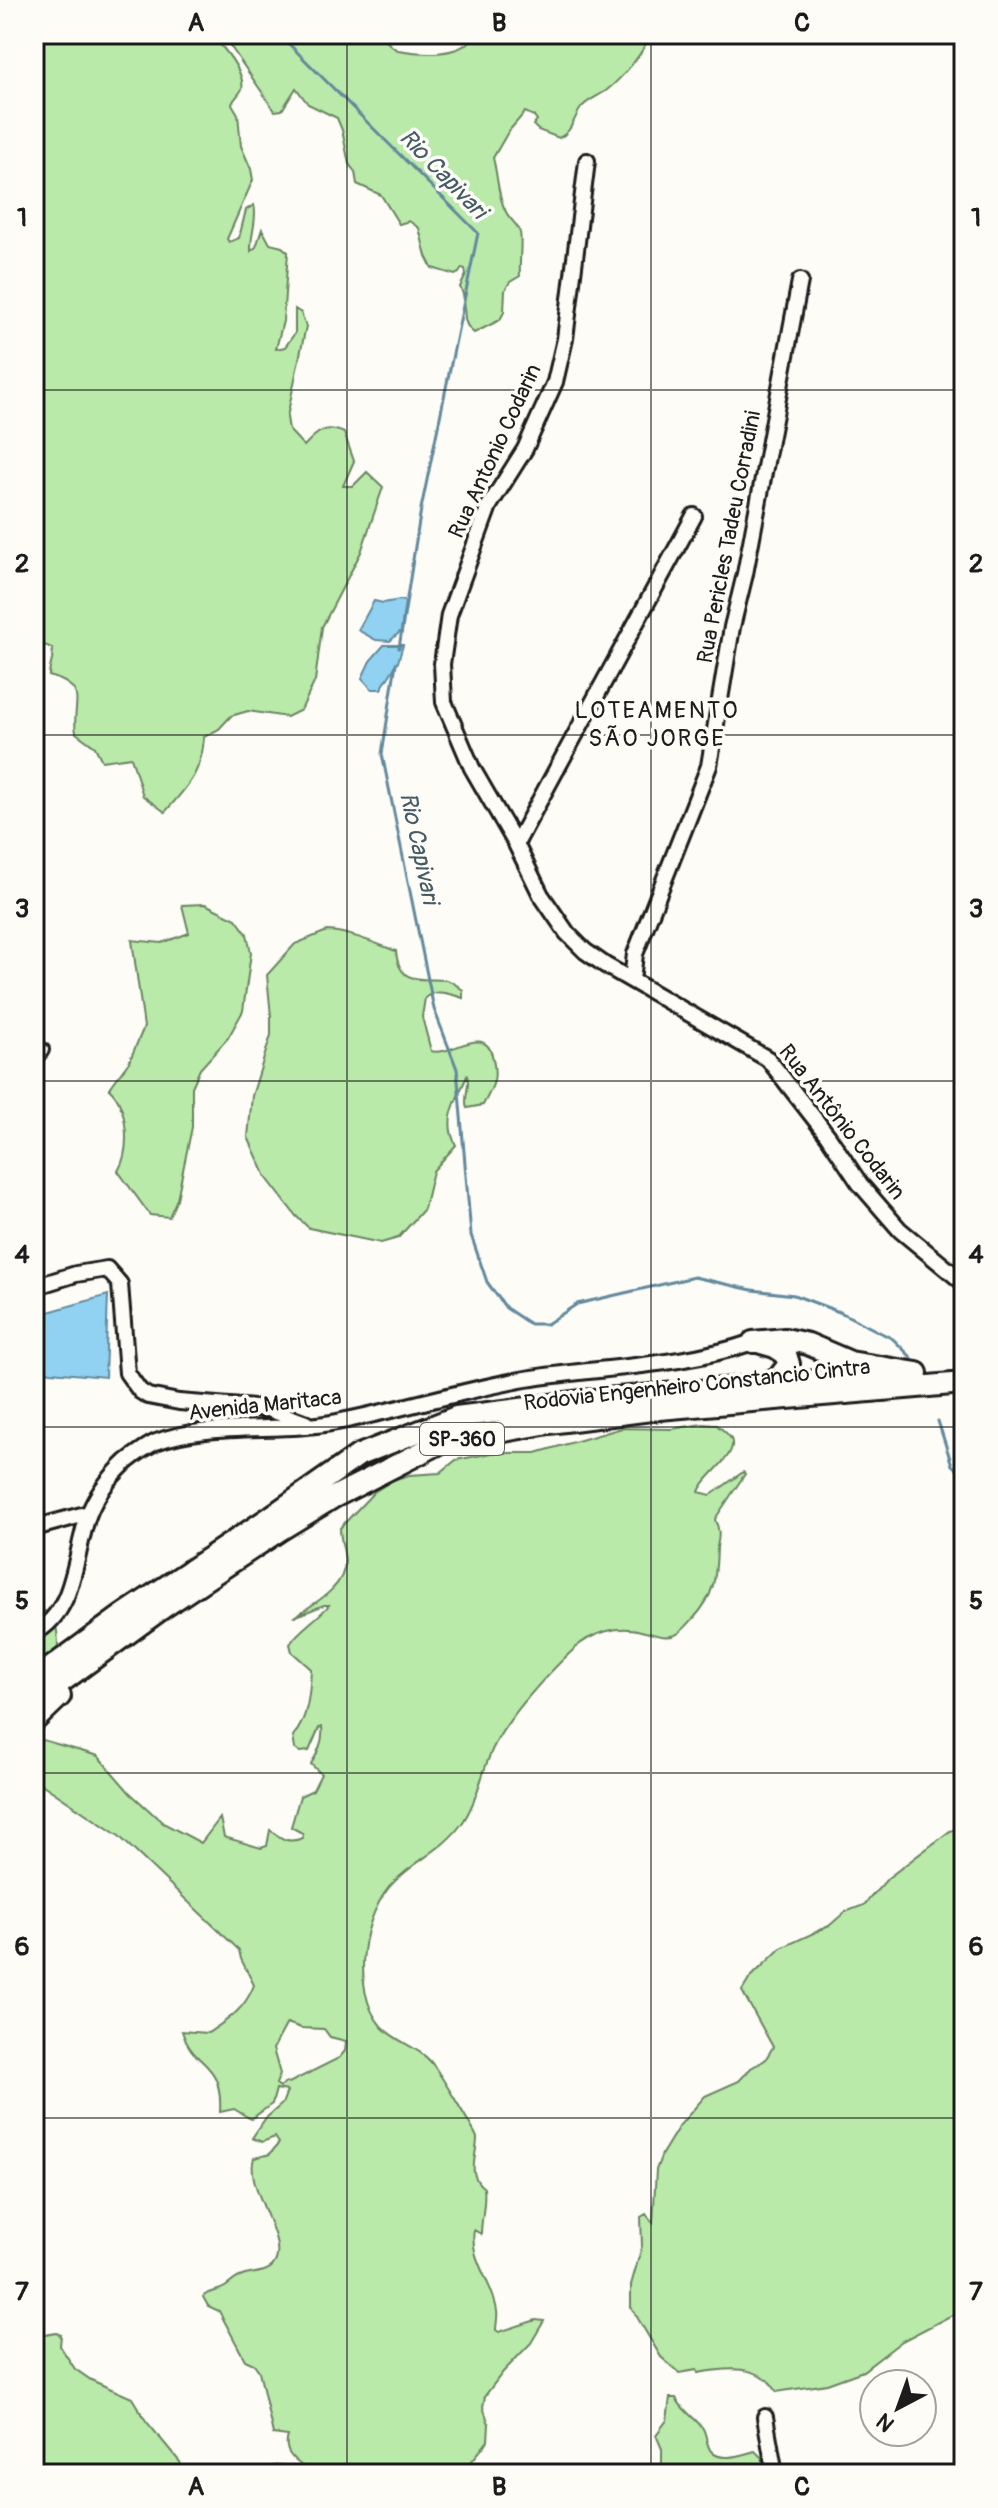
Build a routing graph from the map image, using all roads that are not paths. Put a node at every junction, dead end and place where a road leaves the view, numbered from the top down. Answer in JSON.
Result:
{"nodes":[{"id":1,"x":587,"y":161,"type":"dead end"},
{"id":2,"x":800,"y":281,"type":"dead end"},
{"id":3,"x":694,"y":516,"type":"dead end"},
{"id":4,"x":516,"y":844,"type":"junction"},
{"id":5,"x":632,"y":980,"type":"junction"},
{"id":6,"x":964,"y":1283,"type":"edge"},
{"id":7,"x":34,"y":1287,"type":"edge"},
{"id":8,"x":753,"y":1342,"type":"junction"},
{"id":9,"x":964,"y":1370,"type":"edge"},
{"id":10,"x":917,"y":1373,"type":"junction"},
{"id":11,"x":964,"y":1383,"type":"edge"},
{"id":12,"x":763,"y":1384,"type":"junction"},
{"id":13,"x":310,"y":1424,"type":"junction"},
{"id":14,"x":89,"y":1513,"type":"junction"},
{"id":15,"x":34,"y":1528,"type":"edge"},
{"id":16,"x":34,"y":1633,"type":"edge"},
{"id":17,"x":91,"y":1660,"type":"junction"},
{"id":18,"x":34,"y":1680,"type":"edge"},
{"id":19,"x":34,"y":1702,"type":"edge"},
{"id":20,"x":34,"y":1721,"type":"edge"},
{"id":21,"x":765,"y":2417,"type":"dead end"},
{"id":22,"x":775,"y":2474,"type":"edge"}],
"edges":[{"from":1,"to":4,"type":"street","name":"Rua Antonio Codarin"},
{"from":2,"to":5,"type":"street","name":"Rua Pericles Tadeu Corradini"},
{"from":3,"to":4,"type":"street"},
{"from":4,"to":5,"type":"street","name":"Rua Antonio Codarin"},
{"from":5,"to":6,"type":"street","name":"Rua Antônio Codarin"},
{"from":7,"to":13,"type":"street"},
{"from":8,"to":10,"type":"highway"},
{"from":8,"to":12,"type":"highway"},
{"from":8,"to":13,"type":"street","name":"Avenida Maritaca"},
{"from":9,"to":10,"type":"highway","name":"Rodovia Engenheiro Constancio Cintra","number":"SP-360"},
{"from":10,"to":12,"type":"highway","name":"Rodovia Engenheiro Constancio Cintra","number":"SP-360"},
{"from":11,"to":17,"type":"highway","name":"Rodovia Engenheiro Constancio Cintra","number":"SP-360"},
{"from":12,"to":18,"type":"highway","name":"Rodovia Engenheiro Constancio Cintra","number":"SP-360"},
{"from":13,"to":14,"type":"street","name":"Avenida Maritaca"},
{"from":14,"to":15,"type":"street"},
{"from":14,"to":16,"type":"street","name":"Avenida Maritaca"},
{"from":17,"to":19,"type":"highway","name":"Rodovia Engenheiro Constancio Cintra","number":"SP-360"},
{"from":17,"to":20,"type":"highway"},
{"from":21,"to":22,"type":"street"}]}
